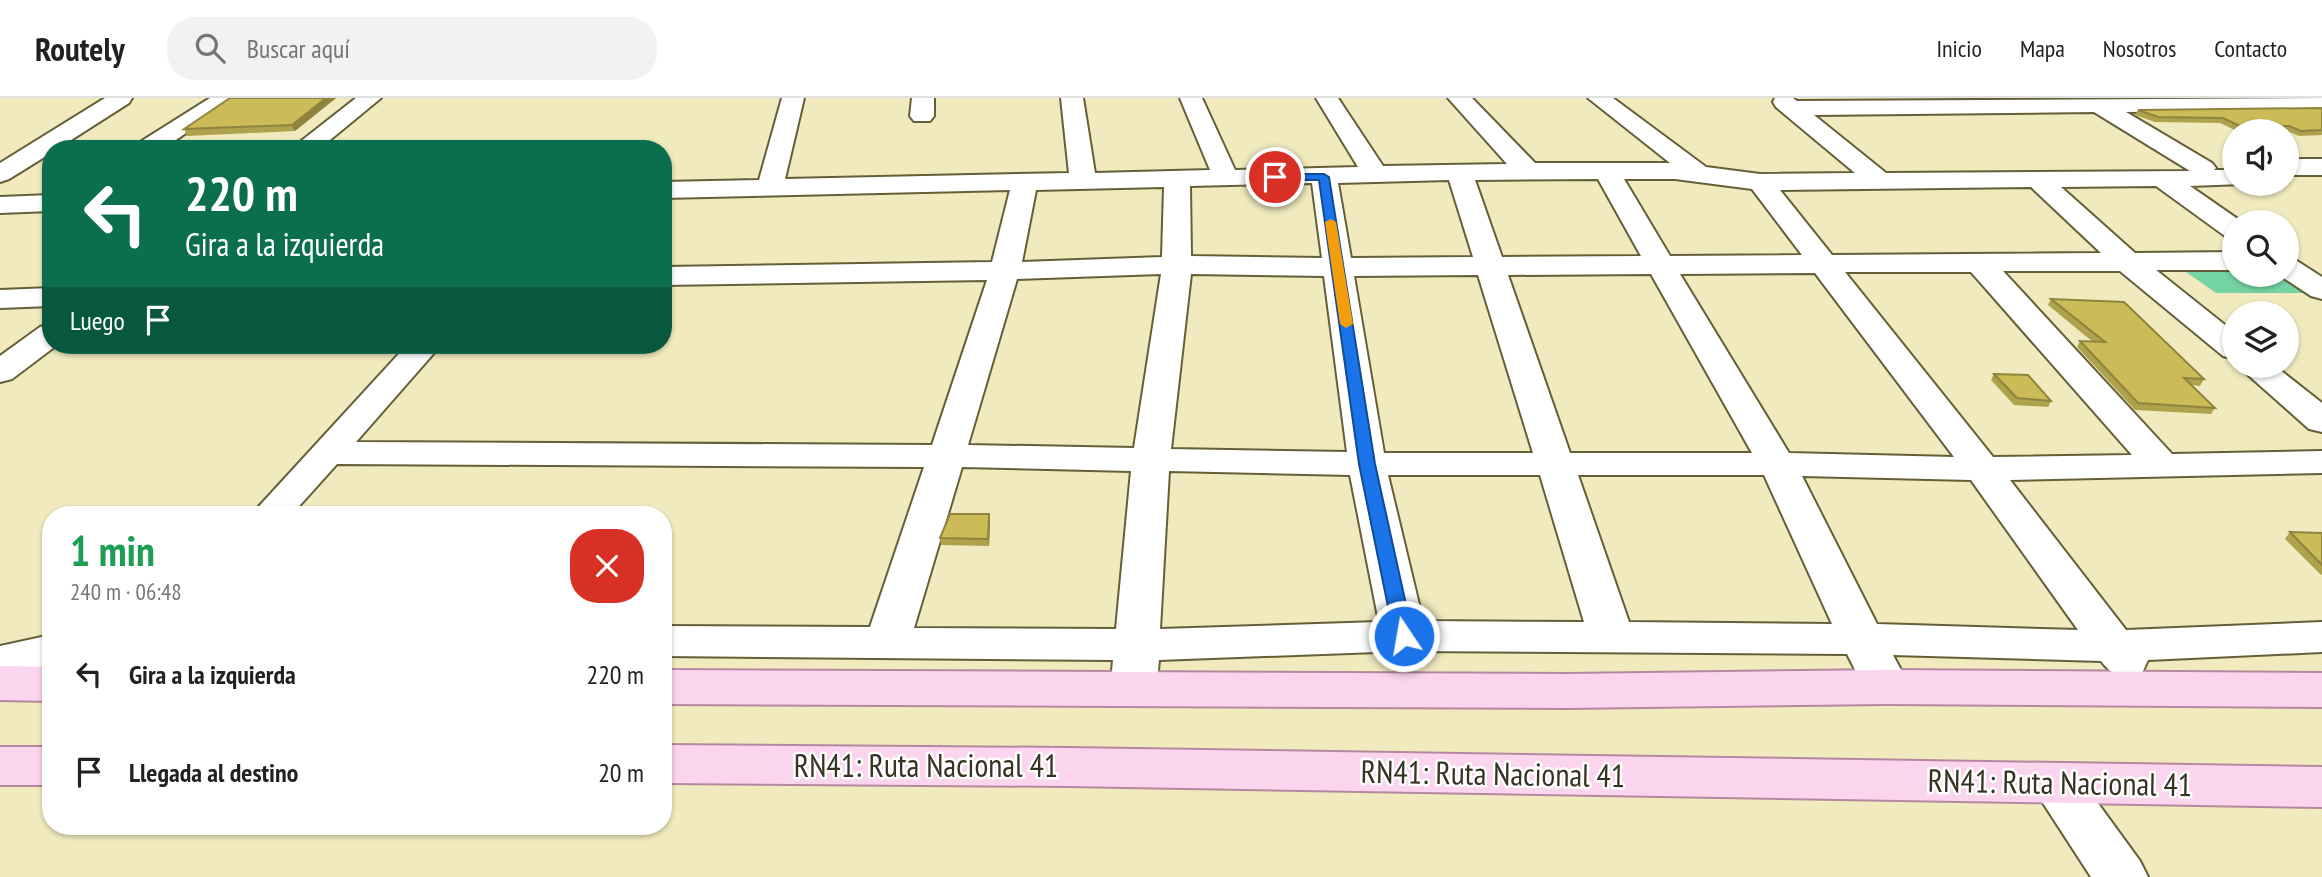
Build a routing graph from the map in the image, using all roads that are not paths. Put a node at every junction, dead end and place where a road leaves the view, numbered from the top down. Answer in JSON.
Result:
{"nodes":[{"id":1,"x":121,"y":98,"type":"edge"},
{"id":2,"x":225,"y":98,"type":"edge"},
{"id":3,"x":370,"y":98,"type":"edge"},
{"id":4,"x":793,"y":98,"type":"edge"},
{"id":5,"x":1072,"y":98,"type":"edge"},
{"id":6,"x":1191,"y":98,"type":"edge"},
{"id":7,"x":1327,"y":98,"type":"edge"},
{"id":8,"x":1459,"y":98,"type":"edge"},
{"id":9,"x":1599,"y":98,"type":"edge"},
{"id":10,"x":2093,"y":101,"type":"edge"},
{"id":11,"x":1786,"y":103,"type":"edge"},
{"id":12,"x":2322,"y":103,"type":"edge"},
{"id":13,"x":54,"y":140,"type":"edge"},
{"id":14,"x":160,"y":140,"type":"edge"},
{"id":15,"x":315,"y":140,"type":"edge"},
{"id":16,"x":42,"y":148,"type":"edge"},
{"id":17,"x":2222,"y":167,"type":"edge"},
{"id":18,"x":2299,"y":167,"type":"edge"},
{"id":19,"x":2322,"y":167,"type":"edge"},
{"id":20,"x":2203,"y":168,"type":"junction"},
{"id":21,"x":1528,"y":171,"type":"junction"},
{"id":22,"x":1606,"y":171,"type":"junction"},
{"id":23,"x":1685,"y":171,"type":"junction"},
{"id":24,"x":1460,"y":173,"type":"junction"},
{"id":25,"x":0,"y":174,"type":"edge"},
{"id":26,"x":1376,"y":175,"type":"junction"},
{"id":27,"x":1872,"y":175,"type":"junction"},
{"id":28,"x":1225,"y":176,"type":"junction"},
{"id":29,"x":1324,"y":177,"type":"junction"},
{"id":30,"x":2299,"y":177,"type":"edge"},
{"id":31,"x":2322,"y":177,"type":"edge"},
{"id":32,"x":2162,"y":178,"type":"junction"},
{"id":33,"x":2222,"y":178,"type":"edge"},
{"id":34,"x":1177,"y":179,"type":"junction"},
{"id":35,"x":2037,"y":179,"type":"junction"},
{"id":36,"x":1025,"y":180,"type":"junction"},
{"id":37,"x":1083,"y":180,"type":"junction"},
{"id":38,"x":1760,"y":182,"type":"junction"},
{"id":39,"x":770,"y":188,"type":"junction"},
{"id":40,"x":672,"y":190,"type":"edge"},
{"id":41,"x":42,"y":203,"type":"edge"},
{"id":42,"x":0,"y":205,"type":"edge"},
{"id":43,"x":2222,"y":221,"type":"edge"},
{"id":44,"x":2322,"y":259,"type":"edge"},
{"id":45,"x":2299,"y":260,"type":"edge"},
{"id":46,"x":2222,"y":261,"type":"edge"},
{"id":47,"x":1824,"y":262,"type":"junction"},
{"id":48,"x":1979,"y":263,"type":"junction"},
{"id":49,"x":2129,"y":263,"type":"junction"},
{"id":50,"x":1658,"y":264,"type":"junction"},
{"id":51,"x":1177,"y":265,"type":"junction"},
{"id":52,"x":1490,"y":266,"type":"junction"},
{"id":53,"x":1338,"y":267,"type":"junction"},
{"id":54,"x":1005,"y":271,"type":"junction"},
{"id":55,"x":2299,"y":275,"type":"edge"},
{"id":56,"x":672,"y":276,"type":"edge"},
{"id":57,"x":2322,"y":290,"type":"edge"},
{"id":58,"x":42,"y":297,"type":"edge"},
{"id":59,"x":0,"y":299,"type":"edge"},
{"id":60,"x":2222,"y":338,"type":"edge"},
{"id":61,"x":42,"y":341,"type":"edge"},
{"id":62,"x":417,"y":354,"type":"edge"},
{"id":63,"x":0,"y":372,"type":"edge"},
{"id":64,"x":2270,"y":378,"type":"edge"},
{"id":65,"x":2322,"y":421,"type":"edge"},
{"id":66,"x":327,"y":453,"type":"junction"},
{"id":67,"x":944,"y":456,"type":"junction"},
{"id":68,"x":1151,"y":458,"type":"junction"},
{"id":69,"x":2322,"y":462,"type":"edge"},
{"id":70,"x":2160,"y":463,"type":"junction"},
{"id":71,"x":1367,"y":464,"type":"junction"},
{"id":72,"x":1555,"y":464,"type":"junction"},
{"id":73,"x":1777,"y":464,"type":"junction"},
{"id":74,"x":1982,"y":469,"type":"junction"},
{"id":75,"x":278,"y":506,"type":"edge"},
{"id":76,"x":1404,"y":636,"type":"junction"},
{"id":77,"x":1611,"y":636,"type":"junction"},
{"id":78,"x":2322,"y":637,"type":"edge"},
{"id":79,"x":1860,"y":639,"type":"junction"},
{"id":80,"x":672,"y":641,"type":"edge"},
{"id":81,"x":887,"y":643,"type":"junction"},
{"id":82,"x":2115,"y":646,"type":"junction"},
{"id":83,"x":42,"y":653,"type":"edge"},
{"id":84,"x":0,"y":662,"type":"edge"},
{"id":85,"x":1135,"y":667,"type":"junction"},
{"id":86,"x":0,"y":683,"type":"edge"},
{"id":87,"x":42,"y":684,"type":"edge"},
{"id":88,"x":672,"y":687,"type":"edge"},
{"id":89,"x":1887,"y":687,"type":"junction"},
{"id":90,"x":2145,"y":689,"type":"junction"},
{"id":91,"x":2322,"y":690,"type":"edge"},
{"id":92,"x":672,"y":764,"type":"edge"},
{"id":93,"x":0,"y":766,"type":"edge"},
{"id":94,"x":42,"y":766,"type":"edge"},
{"id":95,"x":2055,"y":783,"type":"junction"},
{"id":96,"x":2322,"y":787,"type":"edge"},
{"id":97,"x":2121,"y":877,"type":"edge"}],
"edges":[{"from":1,"to":13,"type":"street"},
{"from":2,"to":14,"type":"street"},
{"from":3,"to":15,"type":"street"},
{"from":4,"to":39,"type":"street"},
{"from":5,"to":37,"type":"street"},
{"from":6,"to":28,"type":"street"},
{"from":7,"to":26,"type":"street"},
{"from":8,"to":21,"type":"street"},
{"from":9,"to":23,"type":"street"},
{"from":10,"to":11,"type":"street"},
{"from":10,"to":12,"type":"street"},
{"from":10,"to":20,"type":"street"},
{"from":11,"to":27,"type":"street"},
{"from":16,"to":25,"type":"street"},
{"from":17,"to":20,"type":"street"},
{"from":18,"to":19,"type":"street"},
{"from":20,"to":27,"type":"street"},
{"from":21,"to":22,"type":"street"},
{"from":21,"to":24,"type":"street"},
{"from":22,"to":23,"type":"street"},
{"from":22,"to":50,"type":"street"},
{"from":23,"to":27,"type":"street"},
{"from":23,"to":38,"type":"street"},
{"from":24,"to":26,"type":"street"},
{"from":24,"to":52,"type":"street"},
{"from":26,"to":29,"type":"street"},
{"from":27,"to":35,"type":"street"},
{"from":27,"to":38,"type":"street"},
{"from":28,"to":29,"type":"street"},
{"from":28,"to":34,"type":"street"},
{"from":29,"to":53,"type":"street"},
{"from":30,"to":31,"type":"street"},
{"from":32,"to":33,"type":"street"},
{"from":32,"to":35,"type":"street"},
{"from":32,"to":43,"type":"street"},
{"from":34,"to":37,"type":"street"},
{"from":34,"to":51,"type":"street"},
{"from":35,"to":49,"type":"street"},
{"from":36,"to":37,"type":"street"},
{"from":36,"to":39,"type":"street"},
{"from":36,"to":54,"type":"street"},
{"from":38,"to":47,"type":"street"},
{"from":39,"to":40,"type":"street"},
{"from":41,"to":42,"type":"street"},
{"from":44,"to":45,"type":"street"},
{"from":46,"to":49,"type":"street"},
{"from":47,"to":48,"type":"street"},
{"from":47,"to":50,"type":"street"},
{"from":47,"to":74,"type":"street"},
{"from":48,"to":49,"type":"street"},
{"from":48,"to":70,"type":"street"},
{"from":49,"to":60,"type":"street"},
{"from":50,"to":52,"type":"street"},
{"from":50,"to":73,"type":"street"},
{"from":51,"to":53,"type":"street"},
{"from":51,"to":54,"type":"street"},
{"from":51,"to":68,"type":"street"},
{"from":52,"to":53,"type":"street"},
{"from":52,"to":72,"type":"street"},
{"from":53,"to":71,"type":"street"},
{"from":54,"to":56,"type":"street"},
{"from":54,"to":67,"type":"street"},
{"from":55,"to":57,"type":"street"},
{"from":58,"to":59,"type":"street"},
{"from":61,"to":63,"type":"street"},
{"from":62,"to":66,"type":"street"},
{"from":64,"to":65,"type":"street"},
{"from":66,"to":67,"type":"street"},
{"from":66,"to":75,"type":"street"},
{"from":67,"to":68,"type":"street"},
{"from":67,"to":81,"type":"street"},
{"from":68,"to":71,"type":"street"},
{"from":68,"to":85,"type":"street"},
{"from":69,"to":70,"type":"street"},
{"from":70,"to":74,"type":"street"},
{"from":71,"to":72,"type":"street"},
{"from":71,"to":76,"type":"street"},
{"from":72,"to":73,"type":"street"},
{"from":72,"to":77,"type":"street"},
{"from":73,"to":74,"type":"street"},
{"from":73,"to":79,"type":"street"},
{"from":74,"to":82,"type":"street"},
{"from":76,"to":77,"type":"street"},
{"from":76,"to":85,"type":"street"},
{"from":77,"to":79,"type":"street"},
{"from":78,"to":82,"type":"street"},
{"from":79,"to":82,"type":"street"},
{"from":79,"to":89,"type":"street"},
{"from":80,"to":81,"type":"street"},
{"from":81,"to":85,"type":"street"},
{"from":82,"to":90,"type":"street"},
{"from":83,"to":84,"type":"street"},
{"from":85,"to":88,"type":"main road"},
{"from":85,"to":89,"type":"main road"},
{"from":86,"to":87,"type":"main road"},
{"from":89,"to":90,"type":"main road"},
{"from":90,"to":91,"type":"main road"},
{"from":92,"to":95,"type":"main road","name":"RN41: Ruta Nacional 41"},
{"from":93,"to":94,"type":"main road"},
{"from":95,"to":96,"type":"main road","name":"RN41: Ruta Nacional 41"},
{"from":95,"to":97,"type":"street"}]}
